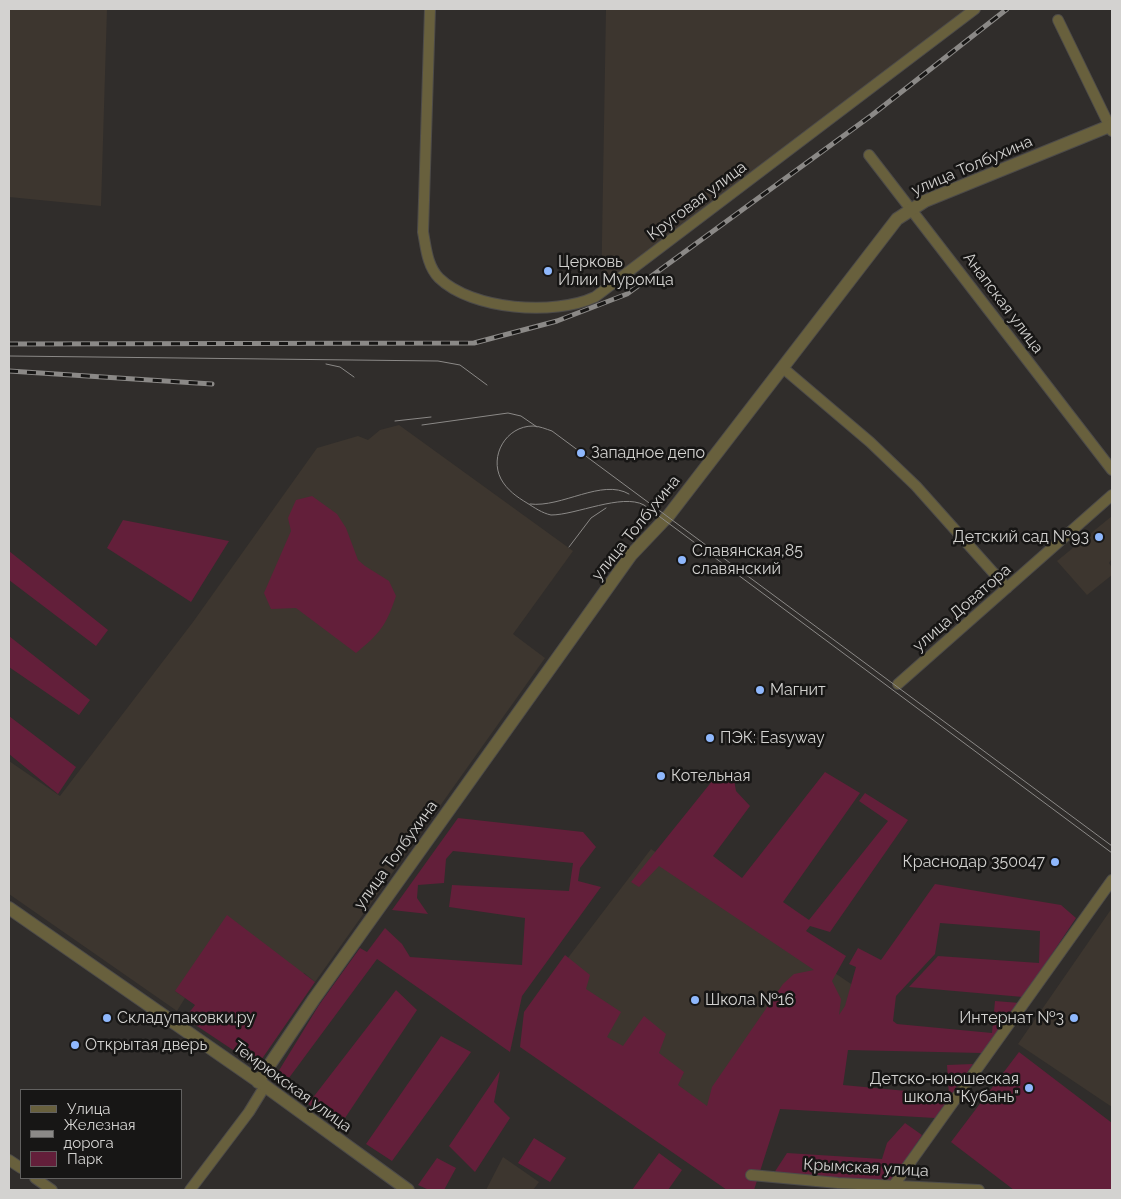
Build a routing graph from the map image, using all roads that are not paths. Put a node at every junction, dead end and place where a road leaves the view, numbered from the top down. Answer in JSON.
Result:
{"nodes":[{"id":1,"x":430,"y":9,"type":"edge"},
{"id":2,"x":975,"y":9,"type":"edge"},
{"id":3,"x":1058,"y":20,"type":"dead end"},
{"id":4,"x":1111,"y":128,"type":"edge"},
{"id":5,"x":869,"y":155,"type":"dead end"},
{"id":6,"x":912,"y":209,"type":"junction"},
{"id":7,"x":782,"y":368,"type":"junction"},
{"id":8,"x":1112,"y":470,"type":"edge"},
{"id":9,"x":1112,"y":495,"type":"edge"},
{"id":10,"x":1007,"y":588,"type":"junction"},
{"id":11,"x":898,"y":684,"type":"dead end"},
{"id":12,"x":1112,"y":880,"type":"edge"},
{"id":13,"x":9,"y":908,"type":"edge"},
{"id":14,"x":262,"y":1084,"type":"junction"},
{"id":15,"x":9,"y":1160,"type":"edge"},
{"id":16,"x":20,"y":1167,"type":"edge"},
{"id":17,"x":751,"y":1175,"type":"dead end"},
{"id":18,"x":36,"y":1179,"type":"edge"},
{"id":19,"x":894,"y":1185,"type":"junction"},
{"id":20,"x":52,"y":1190,"type":"edge"},
{"id":21,"x":190,"y":1190,"type":"edge"},
{"id":22,"x":408,"y":1190,"type":"edge"},
{"id":23,"x":980,"y":1190,"type":"edge"}],
"edges":[{"from":1,"to":2,"type":"street","name":"Круговая улица"},
{"from":3,"to":4,"type":"street"},
{"from":4,"to":6,"type":"street","name":"улица Толбухина"},
{"from":5,"to":6,"type":"street","name":"Анапская улица"},
{"from":6,"to":7,"type":"street","name":"улица Толбухина"},
{"from":6,"to":8,"type":"street","name":"Анапская улица"},
{"from":7,"to":10,"type":"street"},
{"from":7,"to":14,"type":"street","name":"улица Толбухина"},
{"from":9,"to":10,"type":"street","name":"улица Доватора"},
{"from":10,"to":11,"type":"street","name":"улица Доватора"},
{"from":12,"to":19,"type":"street"},
{"from":13,"to":14,"type":"street","name":"Темрюкская улица"},
{"from":14,"to":21,"type":"street"},
{"from":14,"to":22,"type":"street","name":"Темрюкская улица"},
{"from":15,"to":16,"type":"street"},
{"from":17,"to":19,"type":"street","name":"Крымская улица"},
{"from":18,"to":20,"type":"street"},
{"from":19,"to":23,"type":"street","name":"Крымская улица"}]}
